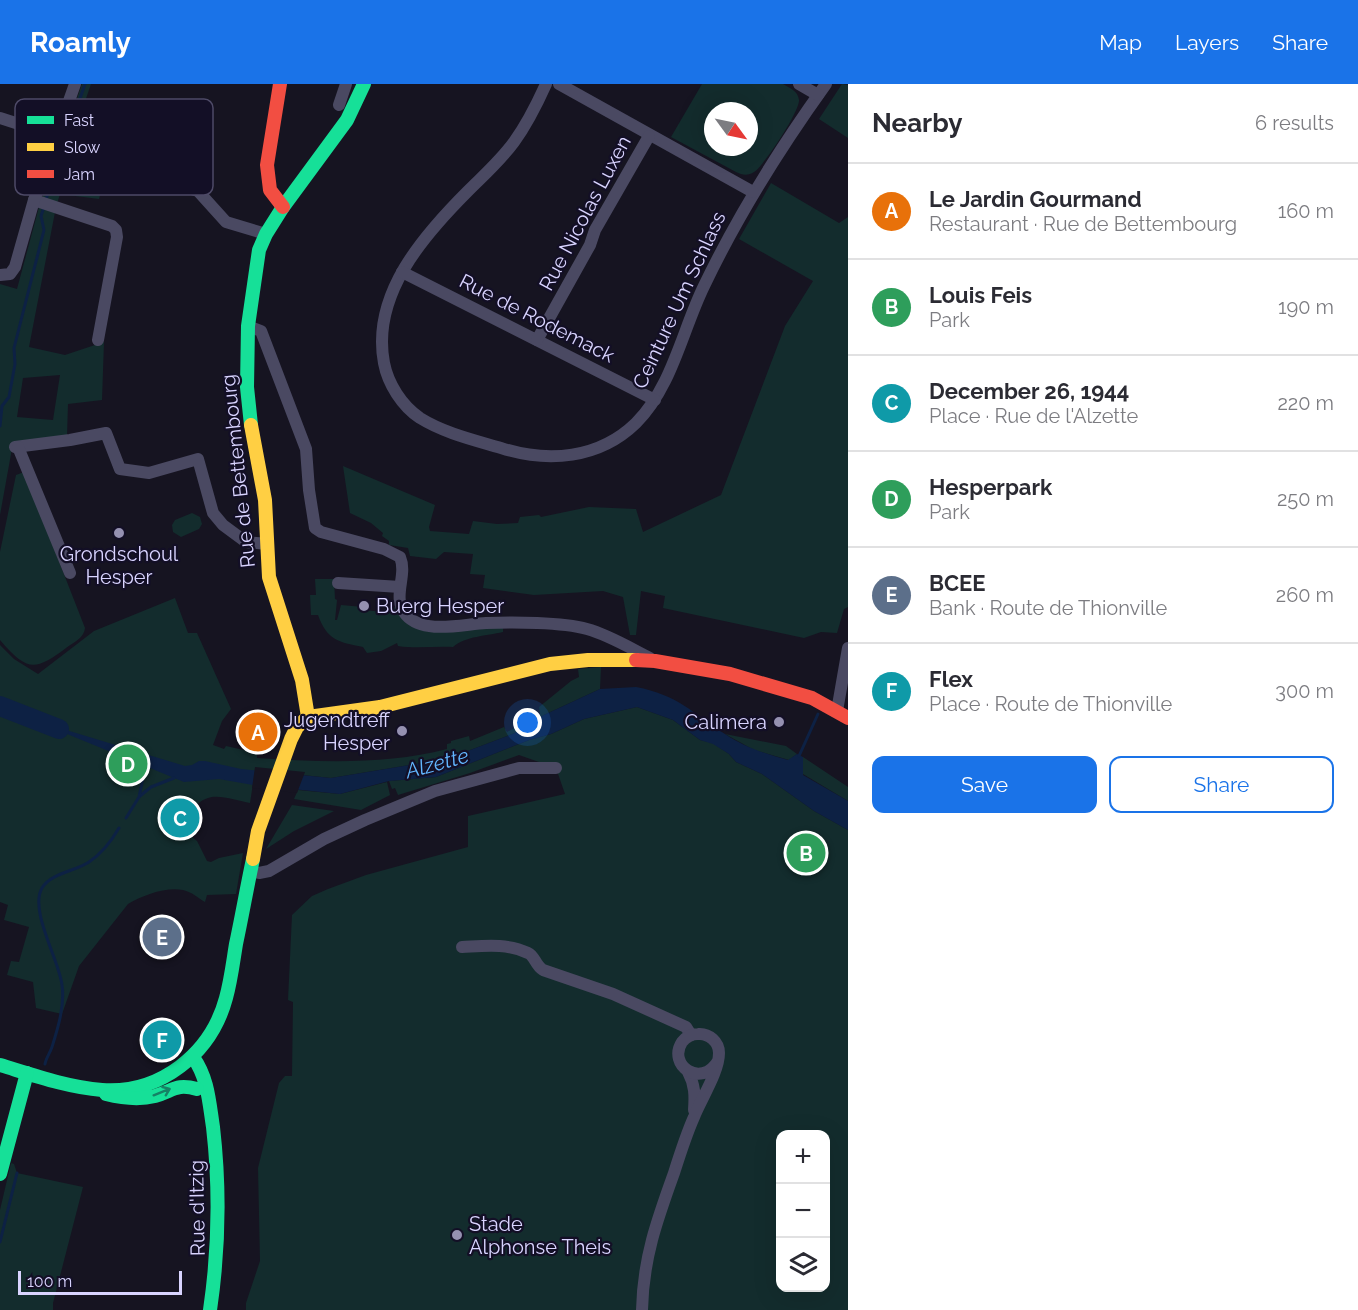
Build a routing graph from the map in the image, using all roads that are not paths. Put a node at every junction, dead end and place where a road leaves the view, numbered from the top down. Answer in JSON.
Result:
{"nodes":[{"id":1,"x":75,"y":84,"type":"edge"},
{"id":2,"x":280,"y":84,"type":"edge"},
{"id":3,"x":346,"y":84,"type":"edge"},
{"id":4,"x":364,"y":84,"type":"edge"},
{"id":5,"x":546,"y":84,"type":"edge"},
{"id":6,"x":559,"y":84,"type":"edge"},
{"id":7,"x":799,"y":84,"type":"edge"},
{"id":8,"x":826,"y":84,"type":"edge"},
{"id":9,"x":818,"y":95,"type":"junction"},
{"id":10,"x":71,"y":99,"type":"edge"},
{"id":11,"x":339,"y":105,"type":"dead end"},
{"id":12,"x":0,"y":118,"type":"edge"},
{"id":13,"x":15,"y":124,"type":"edge"},
{"id":14,"x":649,"y":136,"type":"junction"},
{"id":15,"x":753,"y":192,"type":"junction"},
{"id":16,"x":40,"y":195,"type":"edge"},
{"id":17,"x":202,"y":195,"type":"edge"},
{"id":18,"x":38,"y":201,"type":"junction"},
{"id":19,"x":283,"y":207,"type":"junction"},
{"id":20,"x":266,"y":234,"type":"junction"},
{"id":21,"x":402,"y":272,"type":"junction"},
{"id":22,"x":5,"y":275,"type":"edge"},
{"id":23,"x":248,"y":326,"type":"junction"},
{"id":24,"x":98,"y":340,"type":"dead end"},
{"id":25,"x":537,"y":340,"type":"junction"},
{"id":26,"x":655,"y":400,"type":"junction"},
{"id":27,"x":267,"y":544,"type":"junction"},
{"id":28,"x":70,"y":573,"type":"dead end"},
{"id":29,"x":338,"y":583,"type":"dead end"},
{"id":30,"x":400,"y":587,"type":"junction"},
{"id":31,"x":848,"y":648,"type":"edge"},
{"id":32,"x":655,"y":661,"type":"junction"},
{"id":33,"x":842,"y":715,"type":"edge"},
{"id":34,"x":308,"y":717,"type":"junction"},
{"id":35,"x":556,"y":768,"type":"dead end"},
{"id":36,"x":250,"y":872,"type":"junction"},
{"id":37,"x":462,"y":947,"type":"dead end"},
{"id":38,"x":691,"y":1035,"type":"junction"},
{"id":39,"x":194,"y":1057,"type":"junction"},
{"id":40,"x":718,"y":1061,"type":"junction"},
{"id":41,"x":0,"y":1065,"type":"edge"},
{"id":42,"x":182,"y":1068,"type":"junction"},
{"id":43,"x":688,"y":1072,"type":"junction"},
{"id":44,"x":27,"y":1073,"type":"junction"},
{"id":45,"x":85,"y":1088,"type":"junction"},
{"id":46,"x":197,"y":1089,"type":"junction"},
{"id":47,"x":210,"y":1106,"type":"junction"},
{"id":48,"x":694,"y":1117,"type":"junction"},
{"id":49,"x":0,"y":1174,"type":"edge"},
{"id":50,"x":210,"y":1310,"type":"edge"},
{"id":51,"x":642,"y":1310,"type":"edge"}],
"edges":[{"from":1,"to":10,"type":"street"},
{"from":2,"to":19,"type":"main road"},
{"from":3,"to":11,"type":"street"},
{"from":4,"to":19,"type":"main road","name":"Rue de Bettembourg"},
{"from":5,"to":21,"type":"street","name":"Ceinture Um Schlass"},
{"from":6,"to":14,"type":"street"},
{"from":7,"to":9,"type":"street"},
{"from":8,"to":9,"type":"street","name":"Ceinture Um Schlass"},
{"from":9,"to":15,"type":"street","name":"Ceinture Um Schlass"},
{"from":12,"to":13,"type":"street"},
{"from":14,"to":15,"type":"street"},
{"from":14,"to":25,"type":"street","name":"Rue Nicolas Luxen"},
{"from":15,"to":26,"type":"street","name":"Ceinture Um Schlass"},
{"from":16,"to":18,"type":"street"},
{"from":17,"to":20,"type":"street"},
{"from":18,"to":22,"type":"street"},
{"from":18,"to":24,"type":"street"},
{"from":19,"to":20,"type":"main road","name":"Rue de Bettembourg"},
{"from":20,"to":23,"type":"main road","name":"Rue de Bettembourg"},
{"from":21,"to":25,"type":"street","name":"Rue de Rodemack"},
{"from":21,"to":26,"type":"street","name":"Ceinture Um Schlass"},
{"from":23,"to":27,"type":"main road","name":"Rue de Bettembourg"},
{"from":23,"to":30,"type":"street"},
{"from":25,"to":26,"type":"street","name":"Rue de Rodemack"},
{"from":27,"to":28,"type":"street"},
{"from":27,"to":34,"type":"main road","name":"Rue de Bettembourg"},
{"from":29,"to":30,"type":"street"},
{"from":30,"to":32,"type":"street"},
{"from":31,"to":33,"type":"street"},
{"from":32,"to":33,"type":"main road"},
{"from":32,"to":34,"type":"main road"},
{"from":34,"to":36,"type":"main road"},
{"from":35,"to":36,"type":"street"},
{"from":36,"to":39,"type":"main road"},
{"from":37,"to":38,"type":"street"},
{"from":38,"to":40,"type":"street"},
{"from":38,"to":43,"type":"street"},
{"from":39,"to":42,"type":"main road"},
{"from":39,"to":47,"type":"main road","name":"Rue d'Itzig"},
{"from":40,"to":43,"type":"street"},
{"from":40,"to":48,"type":"street"},
{"from":41,"to":44,"type":"main road"},
{"from":42,"to":45,"type":"main road"},
{"from":42,"to":46,"type":"main road","name":"Rue d'Itzig"},
{"from":43,"to":48,"type":"street"},
{"from":44,"to":45,"type":"main road"},
{"from":44,"to":49,"type":"main road"},
{"from":45,"to":46,"type":"main road","one_way":true},
{"from":46,"to":47,"type":"main road","name":"Rue d'Itzig"},
{"from":47,"to":50,"type":"main road","name":"Rue d'Itzig"},
{"from":48,"to":51,"type":"street"}]}
